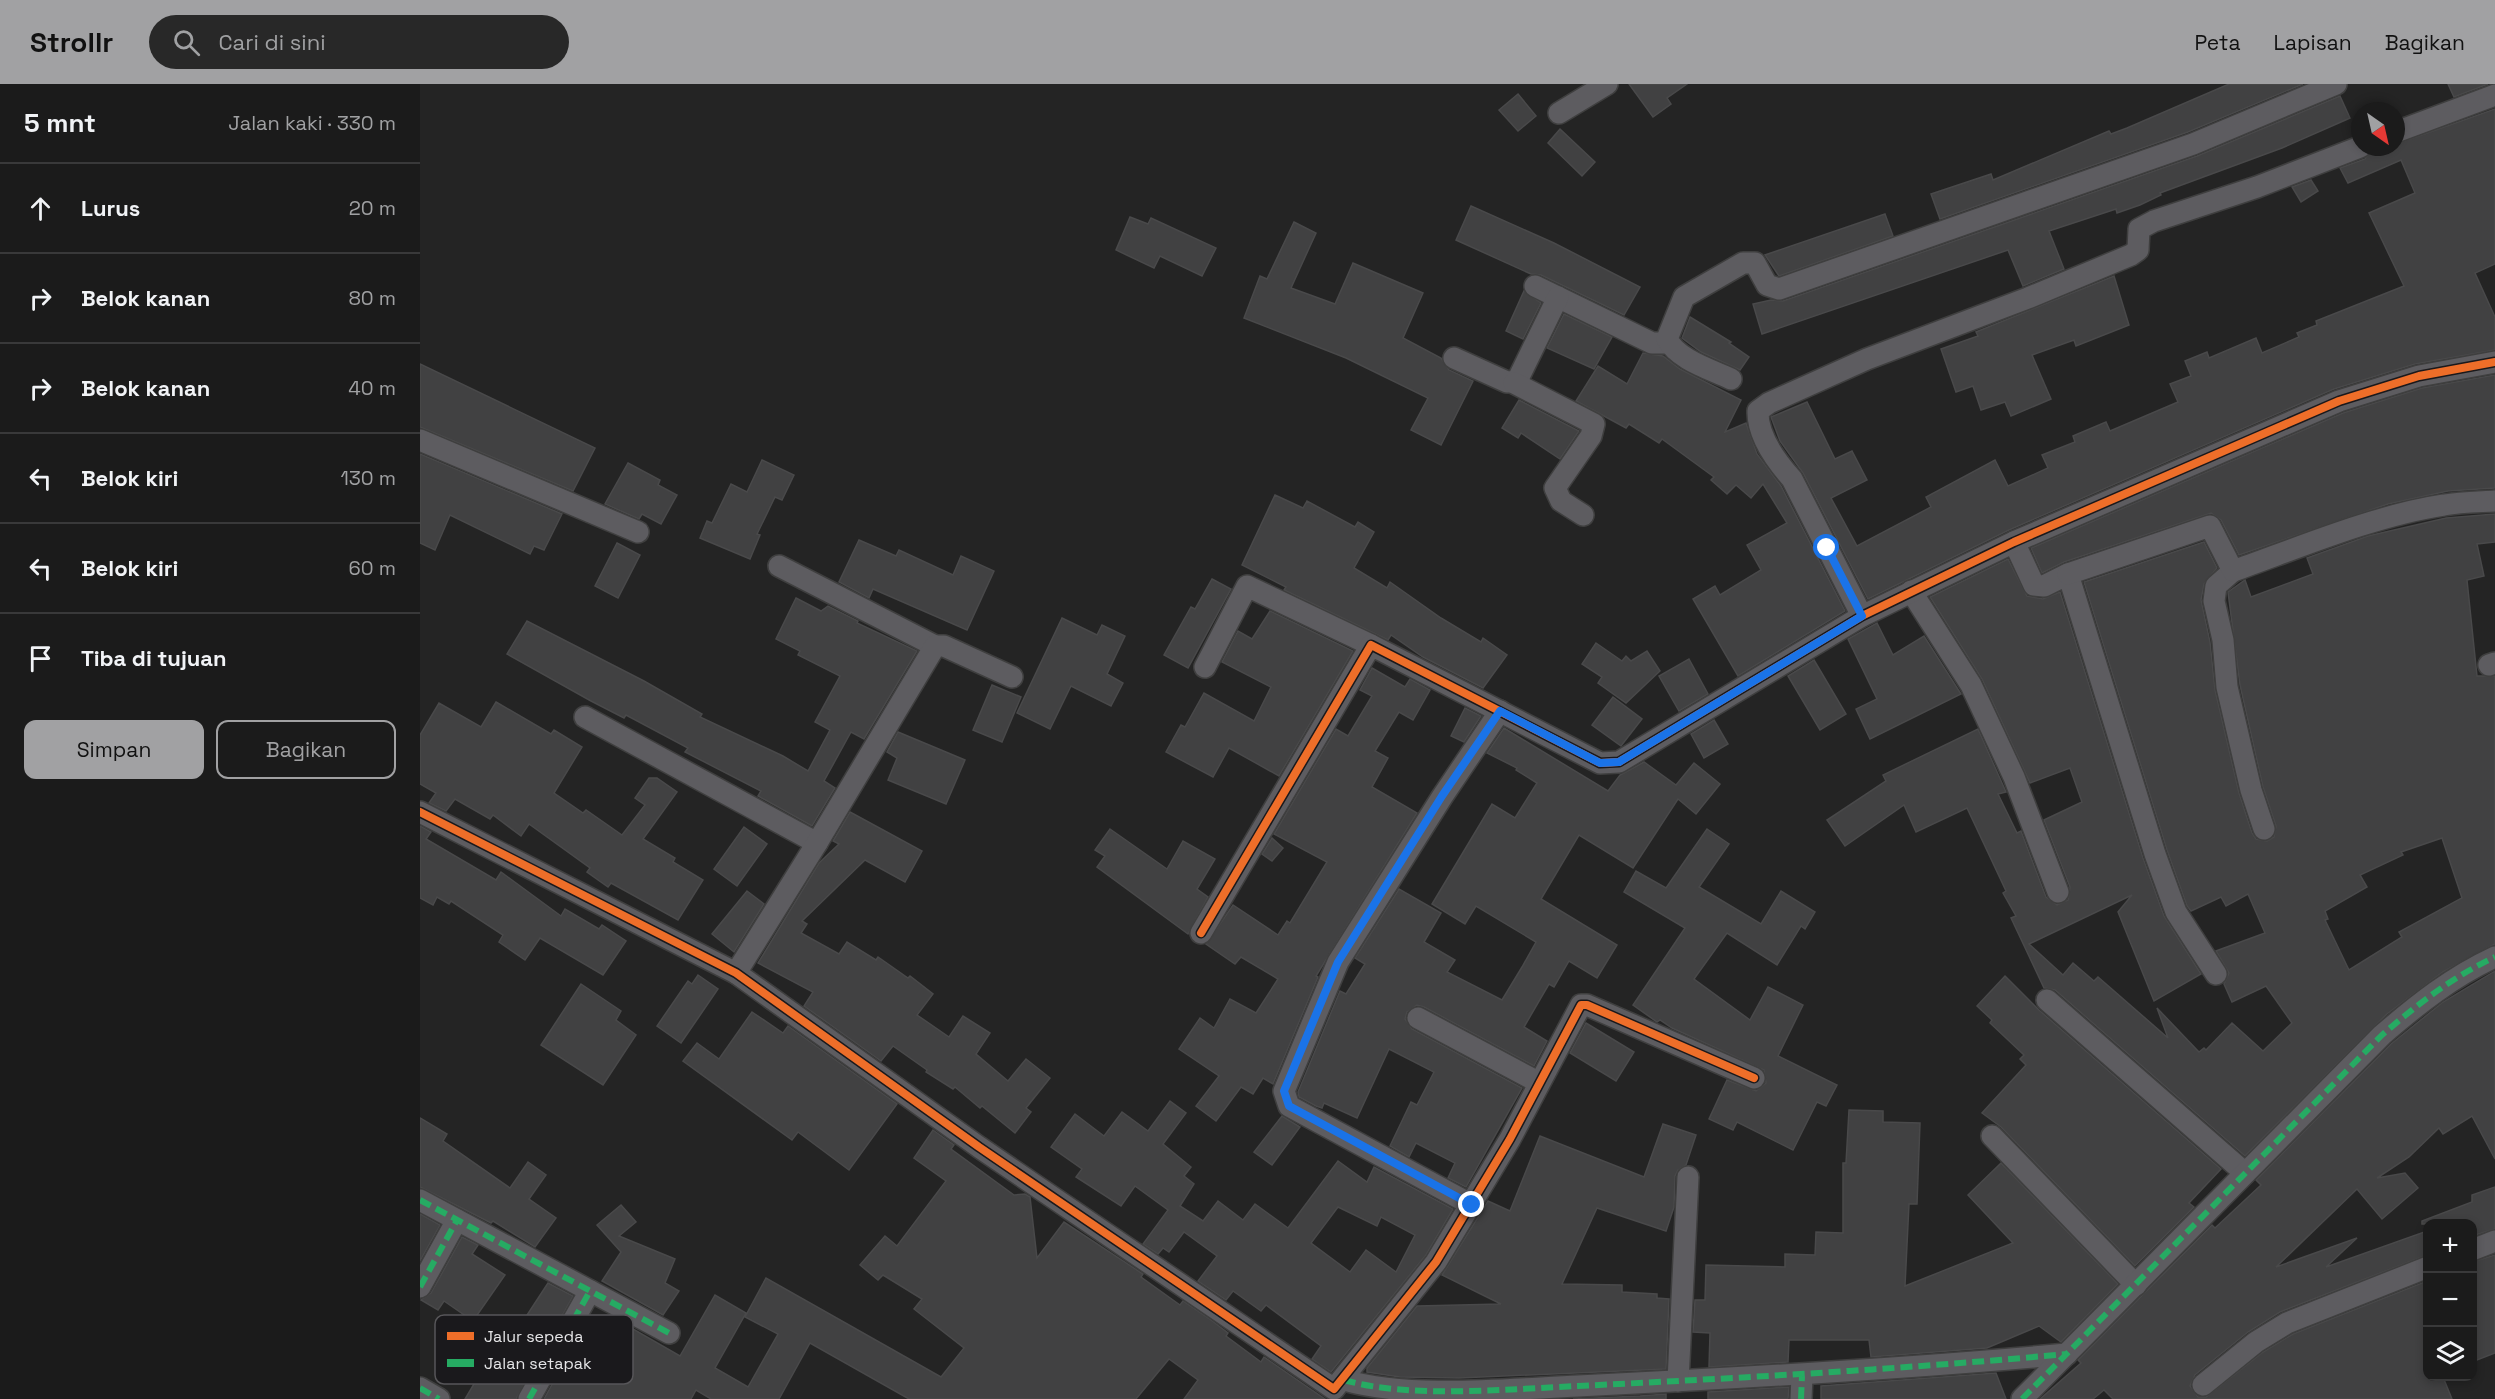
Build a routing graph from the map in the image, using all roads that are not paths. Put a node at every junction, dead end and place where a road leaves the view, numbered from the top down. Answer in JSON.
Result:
{"nodes":[{"id":1,"x":1607,"y":84,"type":"edge"},
{"id":2,"x":2336,"y":84,"type":"edge"},
{"id":3,"x":2495,"y":95,"type":"edge"},
{"id":4,"x":1559,"y":113,"type":"dead end"},
{"id":5,"x":2405,"y":129,"type":"edge"},
{"id":6,"x":2351,"y":150,"type":"edge"},
{"id":7,"x":1536,"y":286,"type":"dead end"},
{"id":8,"x":1558,"y":297,"type":"junction"},
{"id":9,"x":1669,"y":343,"type":"junction"},
{"id":10,"x":1454,"y":358,"type":"dead end"},
{"id":11,"x":2495,"y":362,"type":"edge"},
{"id":12,"x":1731,"y":379,"type":"dead end"},
{"id":13,"x":1514,"y":383,"type":"junction"},
{"id":14,"x":420,"y":441,"type":"edge"},
{"id":15,"x":2495,"y":501,"type":"edge"},
{"id":16,"x":1583,"y":515,"type":"dead end"},
{"id":17,"x":638,"y":532,"type":"dead end"},
{"id":18,"x":2014,"y":542,"type":"junction"},
{"id":19,"x":778,"y":566,"type":"dead end"},
{"id":20,"x":2233,"y":571,"type":"junction"},
{"id":21,"x":2068,"y":574,"type":"junction"},
{"id":22,"x":1911,"y":591,"type":"junction"},
{"id":23,"x":1862,"y":616,"type":"junction"},
{"id":24,"x":1371,"y":645,"type":"junction"},
{"id":25,"x":935,"y":646,"type":"junction"},
{"id":26,"x":1205,"y":667,"type":"dead end"},
{"id":27,"x":1012,"y":677,"type":"dead end"},
{"id":28,"x":1500,"y":711,"type":"junction"},
{"id":29,"x":585,"y":717,"type":"dead end"},
{"id":30,"x":420,"y":812,"type":"edge"},
{"id":31,"x":2264,"y":829,"type":"dead end"},
{"id":32,"x":817,"y":843,"type":"junction"},
{"id":33,"x":2058,"y":892,"type":"dead end"},
{"id":34,"x":1201,"y":933,"type":"dead end"},
{"id":35,"x":2495,"y":957,"type":"edge"},
{"id":36,"x":736,"y":973,"type":"junction"},
{"id":37,"x":2216,"y":974,"type":"dead end"},
{"id":38,"x":2047,"y":1000,"type":"dead end"},
{"id":39,"x":1418,"y":1018,"type":"dead end"},
{"id":40,"x":1754,"y":1078,"type":"dead end"},
{"id":41,"x":1538,"y":1082,"type":"junction"},
{"id":42,"x":1992,"y":1136,"type":"dead end"},
{"id":43,"x":2246,"y":1173,"type":"junction"},
{"id":44,"x":1688,"y":1177,"type":"dead end"},
{"id":45,"x":420,"y":1200,"type":"edge"},
{"id":46,"x":1472,"y":1205,"type":"junction"},
{"id":47,"x":457,"y":1220,"type":"junction"},
{"id":48,"x":2495,"y":1241,"type":"edge"},
{"id":49,"x":2477,"y":1248,"type":"edge"},
{"id":50,"x":2423,"y":1269,"type":"edge"},
{"id":51,"x":2136,"y":1285,"type":"junction"},
{"id":52,"x":420,"y":1287,"type":"edge"},
{"id":53,"x":591,"y":1292,"type":"junction"},
{"id":54,"x":578,"y":1315,"type":"edge"},
{"id":55,"x":669,"y":1333,"type":"dead end"},
{"id":56,"x":2067,"y":1354,"type":"junction"},
{"id":57,"x":1802,"y":1376,"type":"junction"},
{"id":58,"x":1678,"y":1381,"type":"junction"},
{"id":59,"x":538,"y":1384,"type":"edge"},
{"id":60,"x":2203,"y":1385,"type":"dead end"},
{"id":61,"x":420,"y":1388,"type":"edge"},
{"id":62,"x":1338,"y":1389,"type":"edge"},
{"id":63,"x":440,"y":1399,"type":"edge"},
{"id":64,"x":529,"y":1399,"type":"edge"},
{"id":65,"x":1801,"y":1399,"type":"edge"},
{"id":66,"x":2022,"y":1399,"type":"edge"}],
"edges":[{"from":1,"to":4,"type":"street"},
{"from":2,"to":9,"type":"street"},
{"from":3,"to":5,"type":"street"},
{"from":6,"to":23,"type":"street"},
{"from":7,"to":8,"type":"street"},
{"from":8,"to":9,"type":"street"},
{"from":8,"to":13,"type":"street"},
{"from":9,"to":12,"type":"street"},
{"from":10,"to":13,"type":"street"},
{"from":11,"to":18,"type":"street"},
{"from":13,"to":16,"type":"street"},
{"from":14,"to":17,"type":"street"},
{"from":15,"to":20,"type":"street"},
{"from":18,"to":21,"type":"street"},
{"from":18,"to":22,"type":"street"},
{"from":19,"to":25,"type":"street"},
{"from":20,"to":21,"type":"street"},
{"from":20,"to":31,"type":"street"},
{"from":21,"to":37,"type":"street"},
{"from":22,"to":23,"type":"street"},
{"from":22,"to":33,"type":"street"},
{"from":23,"to":28,"type":"street"},
{"from":24,"to":26,"type":"street"},
{"from":24,"to":28,"type":"street"},
{"from":24,"to":34,"type":"street"},
{"from":25,"to":27,"type":"street"},
{"from":25,"to":32,"type":"street"},
{"from":28,"to":46,"type":"street"},
{"from":29,"to":32,"type":"street"},
{"from":30,"to":36,"type":"street"},
{"from":32,"to":36,"type":"street"},
{"from":35,"to":43,"type":"street"},
{"from":36,"to":62,"type":"street"},
{"from":38,"to":43,"type":"street"},
{"from":39,"to":41,"type":"street"},
{"from":40,"to":41,"type":"street"},
{"from":41,"to":46,"type":"street"},
{"from":42,"to":51,"type":"street"},
{"from":43,"to":51,"type":"street"},
{"from":44,"to":58,"type":"street"},
{"from":45,"to":47,"type":"street"},
{"from":46,"to":62,"type":"street"},
{"from":47,"to":52,"type":"street"},
{"from":47,"to":53,"type":"street"},
{"from":48,"to":49,"type":"street"},
{"from":50,"to":60,"type":"street"},
{"from":51,"to":56,"type":"street"},
{"from":53,"to":54,"type":"street"},
{"from":53,"to":55,"type":"street"},
{"from":56,"to":57,"type":"street"},
{"from":56,"to":66,"type":"street"},
{"from":57,"to":58,"type":"street"},
{"from":57,"to":65,"type":"street"},
{"from":58,"to":62,"type":"street"},
{"from":59,"to":64,"type":"street"},
{"from":61,"to":63,"type":"street"}]}
